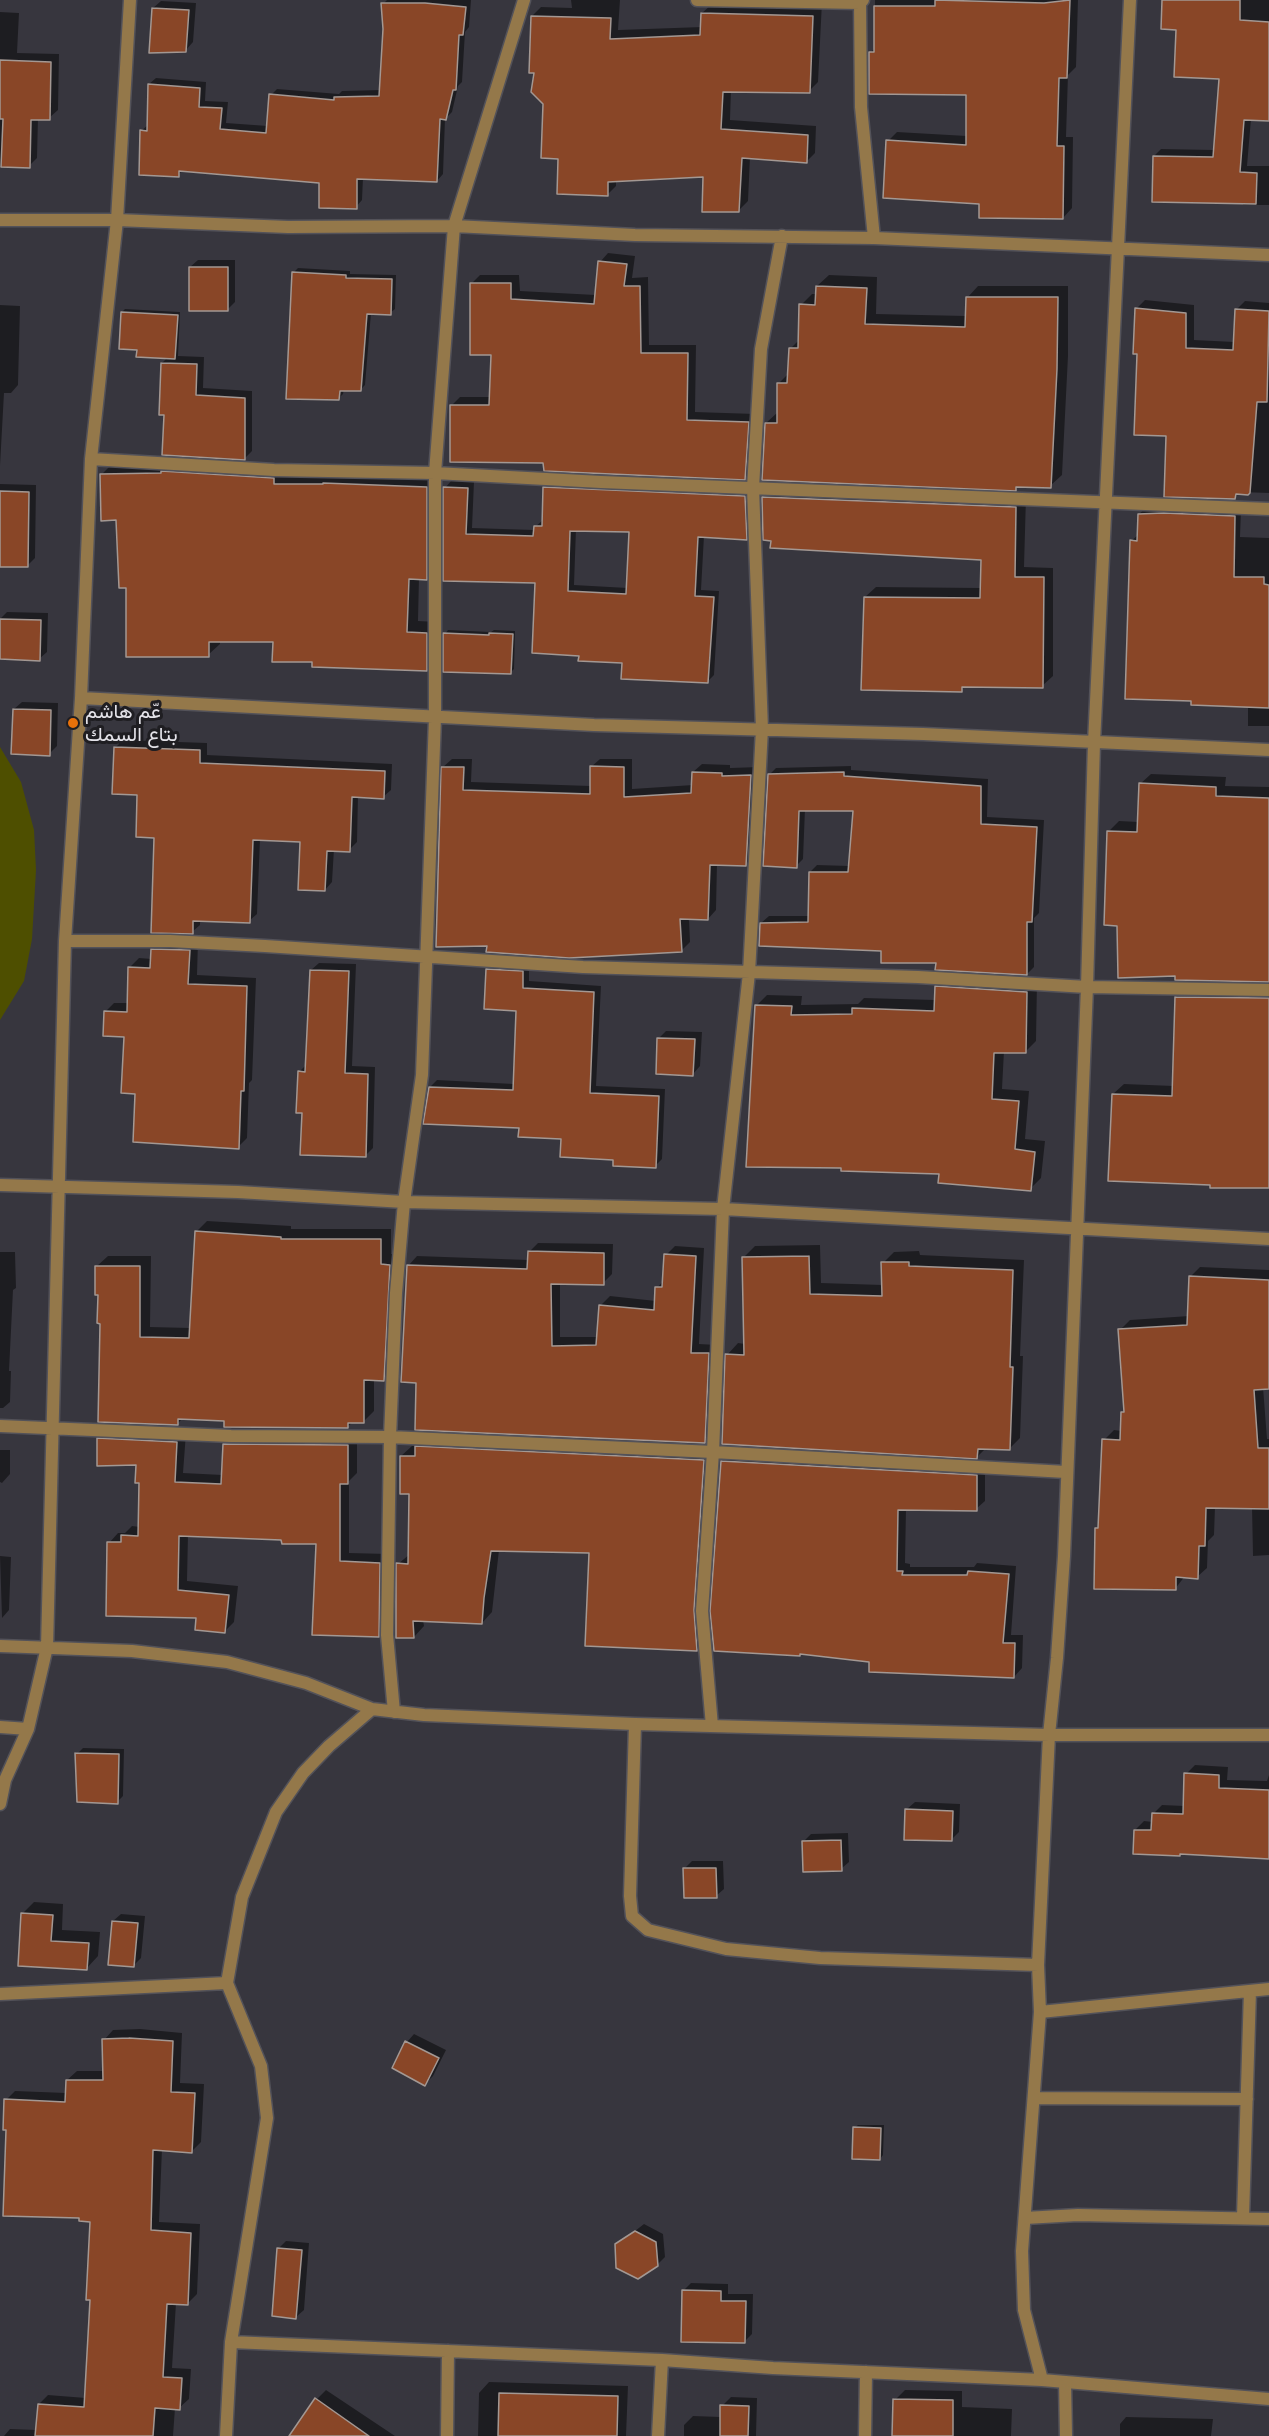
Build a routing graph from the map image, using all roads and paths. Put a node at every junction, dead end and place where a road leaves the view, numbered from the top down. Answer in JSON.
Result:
{"nodes":[{"id":1,"x":130,"y":0,"type":"edge"},
{"id":2,"x":524,"y":0,"type":"edge"},
{"id":3,"x":697,"y":0,"type":"edge"},
{"id":4,"x":1131,"y":0,"type":"edge"},
{"id":5,"x":718,"y":1,"type":"edge"},
{"id":6,"x":862,"y":2,"type":"edge"},
{"id":7,"x":0,"y":219,"type":"edge"},
{"id":8,"x":117,"y":220,"type":"junction"},
{"id":9,"x":454,"y":226,"type":"junction"},
{"id":10,"x":782,"y":236,"type":"junction"},
{"id":11,"x":874,"y":238,"type":"junction"},
{"id":12,"x":1118,"y":249,"type":"junction"},
{"id":13,"x":1269,"y":255,"type":"edge"},
{"id":14,"x":91,"y":459,"type":"junction"},
{"id":15,"x":435,"y":473,"type":"junction"},
{"id":16,"x":753,"y":488,"type":"junction"},
{"id":17,"x":1107,"y":501,"type":"junction"},
{"id":18,"x":1269,"y":509,"type":"edge"},
{"id":19,"x":81,"y":698,"type":"junction"},
{"id":20,"x":435,"y":718,"type":"junction"},
{"id":21,"x":762,"y":729,"type":"junction"},
{"id":22,"x":1094,"y":743,"type":"junction"},
{"id":23,"x":1269,"y":750,"type":"edge"},
{"id":24,"x":65,"y":941,"type":"junction"},
{"id":25,"x":428,"y":956,"type":"junction"},
{"id":26,"x":748,"y":973,"type":"junction"},
{"id":27,"x":1088,"y":987,"type":"junction"},
{"id":28,"x":1269,"y":990,"type":"edge"},
{"id":29,"x":0,"y":1185,"type":"edge"},
{"id":30,"x":58,"y":1187,"type":"junction"},
{"id":31,"x":404,"y":1202,"type":"junction"},
{"id":32,"x":723,"y":1209,"type":"junction"},
{"id":33,"x":1076,"y":1228,"type":"junction"},
{"id":34,"x":1269,"y":1239,"type":"edge"},
{"id":35,"x":0,"y":1426,"type":"edge"},
{"id":36,"x":54,"y":1428,"type":"junction"},
{"id":37,"x":390,"y":1437,"type":"junction"},
{"id":38,"x":713,"y":1452,"type":"junction"},
{"id":39,"x":1066,"y":1472,"type":"junction"},
{"id":40,"x":0,"y":1646,"type":"edge"},
{"id":41,"x":47,"y":1647,"type":"junction"},
{"id":42,"x":372,"y":1709,"type":"junction"},
{"id":43,"x":394,"y":1712,"type":"junction"},
{"id":44,"x":635,"y":1724,"type":"junction"},
{"id":45,"x":712,"y":1726,"type":"junction"},
{"id":46,"x":0,"y":1727,"type":"edge"},
{"id":47,"x":28,"y":1729,"type":"junction"},
{"id":48,"x":1049,"y":1735,"type":"junction"},
{"id":49,"x":1269,"y":1735,"type":"edge"},
{"id":50,"x":0,"y":1804,"type":"edge"},
{"id":51,"x":1038,"y":1965,"type":"junction"},
{"id":52,"x":227,"y":1983,"type":"junction"},
{"id":53,"x":1269,"y":1989,"type":"edge"},
{"id":54,"x":1250,"y":1991,"type":"junction"},
{"id":55,"x":0,"y":1994,"type":"edge"},
{"id":56,"x":1040,"y":2012,"type":"junction"},
{"id":57,"x":1035,"y":2098,"type":"junction"},
{"id":58,"x":1247,"y":2099,"type":"junction"},
{"id":59,"x":1244,"y":2217,"type":"junction"},
{"id":60,"x":1025,"y":2218,"type":"junction"},
{"id":61,"x":1269,"y":2218,"type":"edge"},
{"id":62,"x":231,"y":2342,"type":"junction"},
{"id":63,"x":448,"y":2351,"type":"junction"},
{"id":64,"x":662,"y":2360,"type":"junction"},
{"id":65,"x":866,"y":2372,"type":"junction"},
{"id":66,"x":1042,"y":2380,"type":"junction"},
{"id":67,"x":1065,"y":2382,"type":"junction"},
{"id":68,"x":1269,"y":2399,"type":"edge"},
{"id":69,"x":225,"y":2436,"type":"edge"},
{"id":70,"x":447,"y":2436,"type":"edge"},
{"id":71,"x":658,"y":2436,"type":"edge"},
{"id":72,"x":865,"y":2436,"type":"edge"},
{"id":73,"x":1066,"y":2436,"type":"edge"}],
"edges":[{"from":1,"to":8,"type":"street"},
{"from":2,"to":9,"type":"street"},
{"from":3,"to":5,"type":"street"},
{"from":4,"to":12,"type":"street"},
{"from":5,"to":6,"type":"street"},
{"from":6,"to":11,"type":"street"},
{"from":7,"to":8,"type":"street"},
{"from":8,"to":9,"type":"street"},
{"from":8,"to":14,"type":"street"},
{"from":9,"to":10,"type":"street"},
{"from":9,"to":15,"type":"street"},
{"from":10,"to":11,"type":"street"},
{"from":10,"to":16,"type":"street"},
{"from":11,"to":12,"type":"street"},
{"from":12,"to":13,"type":"street"},
{"from":12,"to":17,"type":"street"},
{"from":14,"to":15,"type":"street"},
{"from":14,"to":19,"type":"street"},
{"from":15,"to":16,"type":"street"},
{"from":15,"to":20,"type":"street"},
{"from":16,"to":17,"type":"street"},
{"from":16,"to":21,"type":"street"},
{"from":17,"to":18,"type":"street"},
{"from":17,"to":22,"type":"street"},
{"from":19,"to":20,"type":"street"},
{"from":19,"to":24,"type":"street"},
{"from":20,"to":21,"type":"street"},
{"from":20,"to":25,"type":"street"},
{"from":21,"to":22,"type":"street"},
{"from":21,"to":26,"type":"street"},
{"from":22,"to":23,"type":"street"},
{"from":22,"to":27,"type":"street"},
{"from":24,"to":25,"type":"street"},
{"from":24,"to":30,"type":"street"},
{"from":25,"to":26,"type":"street"},
{"from":25,"to":31,"type":"street"},
{"from":26,"to":27,"type":"street"},
{"from":26,"to":32,"type":"street"},
{"from":27,"to":28,"type":"street"},
{"from":27,"to":33,"type":"street"},
{"from":29,"to":30,"type":"street"},
{"from":30,"to":31,"type":"street"},
{"from":30,"to":36,"type":"street"},
{"from":31,"to":32,"type":"street"},
{"from":31,"to":37,"type":"street"},
{"from":32,"to":33,"type":"street"},
{"from":32,"to":38,"type":"street"},
{"from":33,"to":34,"type":"street"},
{"from":33,"to":39,"type":"street"},
{"from":35,"to":36,"type":"street"},
{"from":36,"to":37,"type":"street"},
{"from":36,"to":41,"type":"street"},
{"from":37,"to":38,"type":"street"},
{"from":37,"to":43,"type":"street"},
{"from":38,"to":39,"type":"street"},
{"from":38,"to":45,"type":"street"},
{"from":39,"to":48,"type":"street"},
{"from":40,"to":41,"type":"street"},
{"from":41,"to":42,"type":"street"},
{"from":41,"to":47,"type":"street"},
{"from":42,"to":43,"type":"street"},
{"from":42,"to":52,"type":"street"},
{"from":43,"to":44,"type":"street"},
{"from":44,"to":45,"type":"street"},
{"from":44,"to":51,"type":"street"},
{"from":45,"to":48,"type":"street"},
{"from":46,"to":47,"type":"street"},
{"from":47,"to":50,"type":"street"},
{"from":48,"to":49,"type":"street"},
{"from":48,"to":51,"type":"street"},
{"from":51,"to":56,"type":"street"},
{"from":52,"to":55,"type":"street"},
{"from":52,"to":62,"type":"street"},
{"from":53,"to":54,"type":"street"},
{"from":54,"to":56,"type":"street"},
{"from":54,"to":58,"type":"street"},
{"from":56,"to":57,"type":"street"},
{"from":57,"to":58,"type":"street"},
{"from":57,"to":60,"type":"street"},
{"from":58,"to":59,"type":"street"},
{"from":59,"to":60,"type":"street"},
{"from":59,"to":61,"type":"street"},
{"from":60,"to":66,"type":"street"},
{"from":62,"to":63,"type":"street"},
{"from":62,"to":69,"type":"street"},
{"from":63,"to":64,"type":"street"},
{"from":63,"to":70,"type":"street"},
{"from":64,"to":65,"type":"street"},
{"from":64,"to":71,"type":"street"},
{"from":65,"to":66,"type":"street"},
{"from":65,"to":72,"type":"street"},
{"from":66,"to":67,"type":"street"},
{"from":67,"to":68,"type":"street"},
{"from":67,"to":73,"type":"street"}]}
